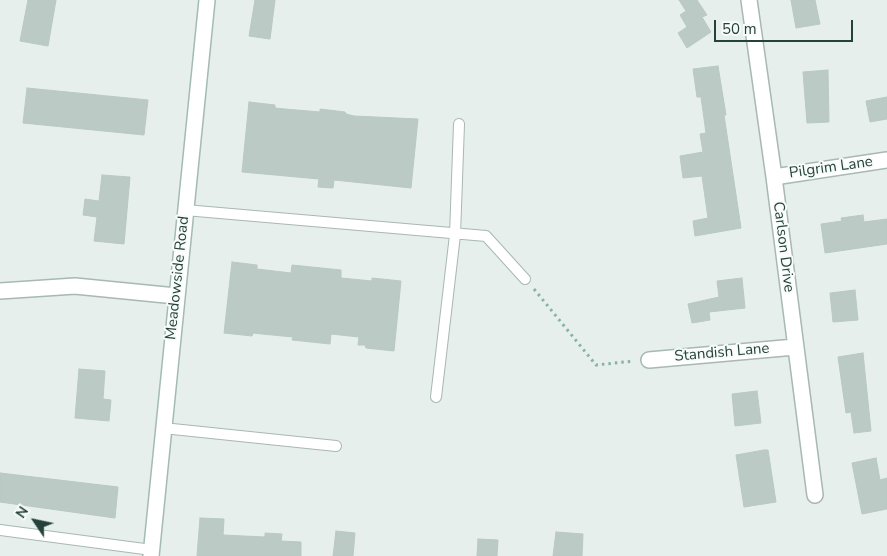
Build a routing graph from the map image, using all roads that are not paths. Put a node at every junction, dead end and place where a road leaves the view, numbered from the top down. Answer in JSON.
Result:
{"nodes":[{"id":1,"x":207,"y":0,"type":"edge"},
{"id":2,"x":748,"y":0,"type":"edge"},
{"id":3,"x":459,"y":124,"type":"dead end"},
{"id":4,"x":887,"y":160,"type":"edge"},
{"id":5,"x":774,"y":176,"type":"junction"},
{"id":6,"x":185,"y":210,"type":"junction"},
{"id":7,"x":455,"y":235,"type":"junction"},
{"id":8,"x":525,"y":279,"type":"road end"},
{"id":9,"x":0,"y":291,"type":"edge"},
{"id":10,"x":176,"y":296,"type":"junction"},
{"id":11,"x":795,"y":347,"type":"junction"},
{"id":12,"x":649,"y":360,"type":"road end"},
{"id":13,"x":436,"y":397,"type":"dead end"},
{"id":14,"x":163,"y":428,"type":"junction"},
{"id":15,"x":336,"y":446,"type":"dead end"},
{"id":16,"x":815,"y":495,"type":"dead end"},
{"id":17,"x":0,"y":530,"type":"edge"},
{"id":18,"x":152,"y":553,"type":"edge"}],
"edges":[{"from":1,"to":6,"type":"street","name":"Meadowside Road"},
{"from":2,"to":5,"type":"street","name":"Carlson Drive"},
{"from":3,"to":7,"type":"lane"},
{"from":4,"to":5,"type":"street","name":"Pilgrim Lane"},
{"from":5,"to":11,"type":"street","name":"Carlson Drive"},
{"from":6,"to":7,"type":"lane"},
{"from":6,"to":10,"type":"street","name":"Meadowside Road"},
{"from":7,"to":8,"type":"lane"},
{"from":7,"to":13,"type":"lane"},
{"from":9,"to":10,"type":"street"},
{"from":10,"to":14,"type":"street","name":"Meadowside Road"},
{"from":11,"to":12,"type":"street","name":"Standish Lane"},
{"from":11,"to":16,"type":"street","name":"Carlson Drive"},
{"from":14,"to":15,"type":"lane"},
{"from":14,"to":18,"type":"street","name":"Meadowside Road"},
{"from":17,"to":18,"type":"lane"}]}
